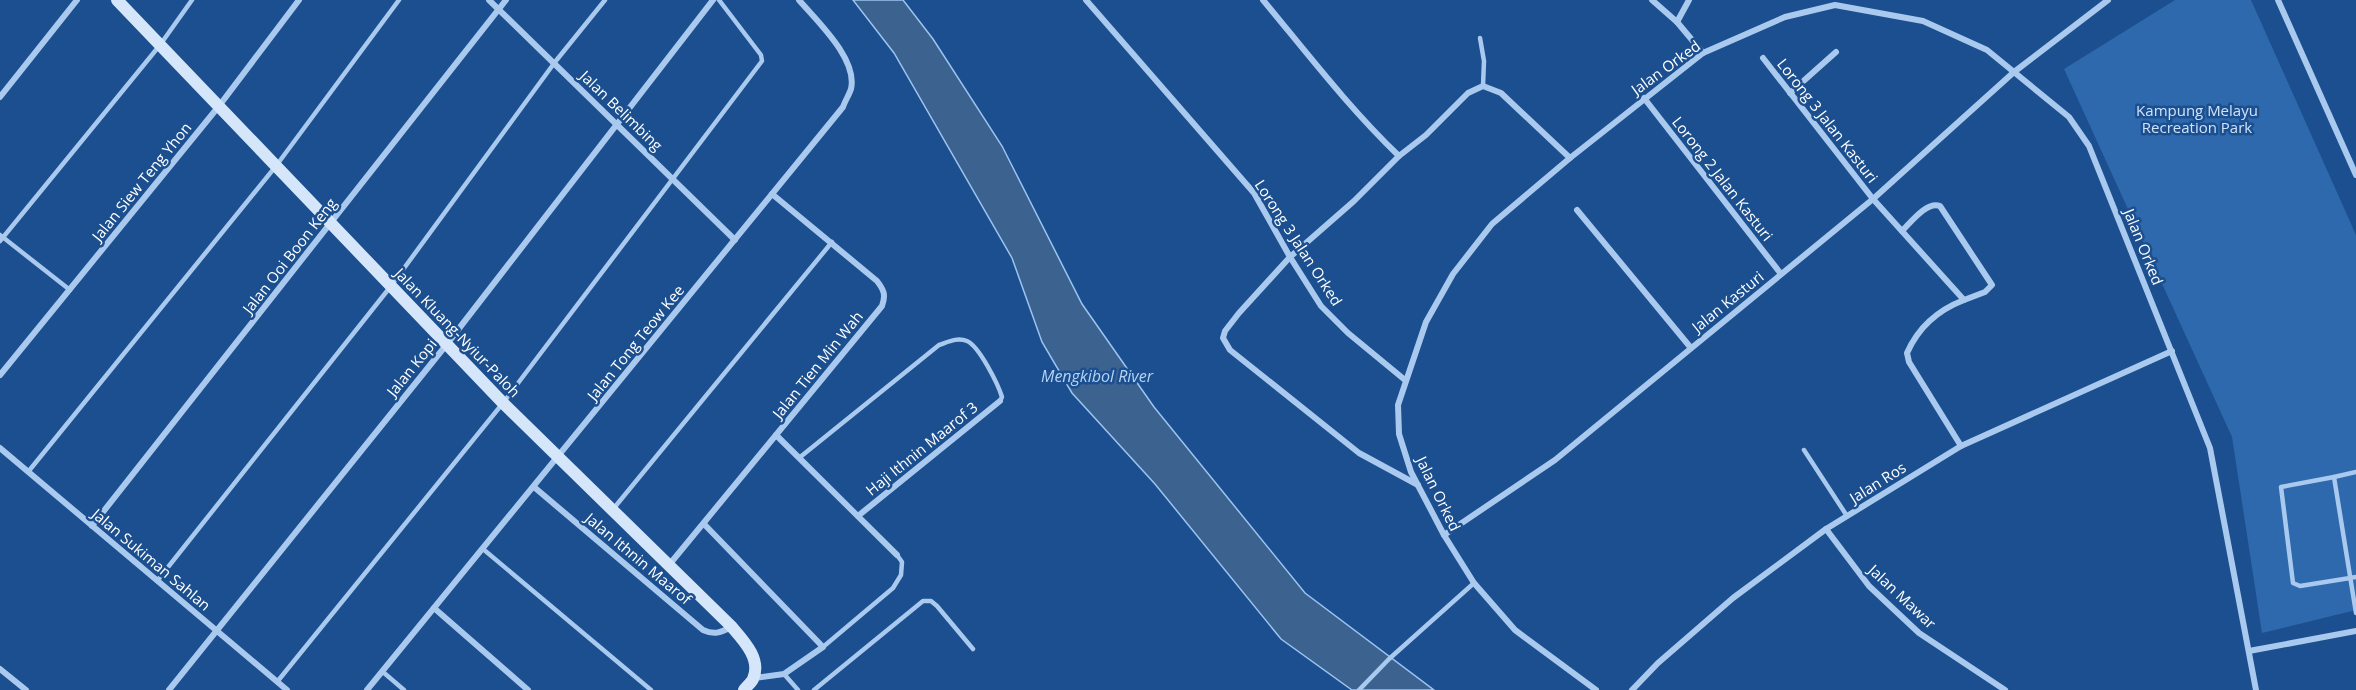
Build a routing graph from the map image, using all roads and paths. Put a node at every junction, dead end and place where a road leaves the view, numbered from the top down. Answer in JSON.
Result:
{"nodes":[{"id":1,"x":77,"y":0,"type":"edge"},
{"id":2,"x":117,"y":0,"type":"edge"},
{"id":3,"x":192,"y":0,"type":"edge"},
{"id":4,"x":299,"y":0,"type":"edge"},
{"id":5,"x":399,"y":0,"type":"edge"},
{"id":6,"x":489,"y":0,"type":"edge"},
{"id":7,"x":506,"y":0,"type":"edge"},
{"id":8,"x":605,"y":0,"type":"edge"},
{"id":9,"x":713,"y":0,"type":"edge"},
{"id":10,"x":719,"y":0,"type":"edge"},
{"id":11,"x":799,"y":0,"type":"edge"},
{"id":12,"x":1086,"y":0,"type":"edge"},
{"id":13,"x":1263,"y":0,"type":"edge"},
{"id":14,"x":1652,"y":0,"type":"edge"},
{"id":15,"x":1689,"y":0,"type":"edge"},
{"id":16,"x":2108,"y":0,"type":"edge"},
{"id":17,"x":2278,"y":0,"type":"edge"},
{"id":18,"x":1836,"y":3,"type":"edge"},
{"id":19,"x":498,"y":9,"type":"junction"},
{"id":20,"x":1677,"y":22,"type":"junction"},
{"id":21,"x":1480,"y":38,"type":"dead end"},
{"id":22,"x":160,"y":45,"type":"junction"},
{"id":23,"x":1836,"y":52,"type":"dead end"},
{"id":24,"x":1703,"y":53,"type":"junction"},
{"id":25,"x":1763,"y":58,"type":"dead end"},
{"id":26,"x":555,"y":62,"type":"junction"},
{"id":27,"x":2014,"y":72,"type":"junction"},
{"id":28,"x":1483,"y":86,"type":"junction"},
{"id":29,"x":1790,"y":93,"type":"junction"},
{"id":30,"x":0,"y":97,"type":"edge"},
{"id":31,"x":1644,"y":98,"type":"junction"},
{"id":32,"x":219,"y":106,"type":"junction"},
{"id":33,"x":616,"y":122,"type":"junction"},
{"id":34,"x":1399,"y":156,"type":"junction"},
{"id":35,"x":1570,"y":158,"type":"junction"},
{"id":36,"x":276,"y":166,"type":"junction"},
{"id":37,"x":2356,"y":175,"type":"edge"},
{"id":38,"x":672,"y":178,"type":"junction"},
{"id":39,"x":772,"y":194,"type":"junction"},
{"id":40,"x":1873,"y":199,"type":"junction"},
{"id":41,"x":1577,"y":210,"type":"dead end"},
{"id":42,"x":330,"y":224,"type":"junction"},
{"id":43,"x":1902,"y":231,"type":"junction"},
{"id":44,"x":1,"y":238,"type":"edge"},
{"id":45,"x":735,"y":240,"type":"junction"},
{"id":46,"x":832,"y":242,"type":"junction"},
{"id":47,"x":1290,"y":257,"type":"junction"},
{"id":48,"x":1781,"y":274,"type":"junction"},
{"id":49,"x":391,"y":286,"type":"junction"},
{"id":50,"x":70,"y":290,"type":"junction"},
{"id":51,"x":1964,"y":300,"type":"junction"},
{"id":52,"x":447,"y":344,"type":"junction"},
{"id":53,"x":1691,"y":348,"type":"junction"},
{"id":54,"x":2172,"y":351,"type":"junction"},
{"id":55,"x":0,"y":375,"type":"edge"},
{"id":56,"x":1406,"y":380,"type":"junction"},
{"id":57,"x":1000,"y":401,"type":"joint"},
{"id":58,"x":503,"y":403,"type":"junction"},
{"id":59,"x":777,"y":435,"type":"junction"},
{"id":60,"x":1960,"y":446,"type":"junction"},
{"id":61,"x":0,"y":448,"type":"edge"},
{"id":62,"x":1804,"y":450,"type":"dead end"},
{"id":63,"x":558,"y":458,"type":"junction"},
{"id":64,"x":800,"y":458,"type":"junction"},
{"id":65,"x":28,"y":472,"type":"junction"},
{"id":66,"x":2356,"y":472,"type":"edge"},
{"id":67,"x":2334,"y":477,"type":"junction"},
{"id":68,"x":1418,"y":485,"type":"junction"},
{"id":69,"x":534,"y":487,"type":"junction"},
{"id":70,"x":612,"y":510,"type":"junction"},
{"id":71,"x":858,"y":516,"type":"junction"},
{"id":72,"x":1847,"y":516,"type":"junction"},
{"id":73,"x":704,"y":524,"type":"junction"},
{"id":74,"x":92,"y":526,"type":"junction"},
{"id":75,"x":1826,"y":529,"type":"junction"},
{"id":76,"x":1444,"y":535,"type":"junction"},
{"id":77,"x":483,"y":549,"type":"junction"},
{"id":78,"x":897,"y":555,"type":"joint"},
{"id":79,"x":668,"y":565,"type":"junction"},
{"id":80,"x":2356,"y":577,"type":"edge"},
{"id":81,"x":2350,"y":578,"type":"junction"},
{"id":82,"x":157,"y":581,"type":"junction"},
{"id":83,"x":1474,"y":583,"type":"junction"},
{"id":84,"x":434,"y":608,"type":"junction"},
{"id":85,"x":2356,"y":613,"type":"edge"},
{"id":86,"x":731,"y":626,"type":"junction"},
{"id":87,"x":217,"y":631,"type":"junction"},
{"id":88,"x":2356,"y":631,"type":"edge"},
{"id":89,"x":823,"y":647,"type":"junction"},
{"id":90,"x":972,"y":649,"type":"dead end"},
{"id":91,"x":2249,"y":651,"type":"junction"},
{"id":92,"x":0,"y":669,"type":"edge"},
{"id":93,"x":383,"y":672,"type":"junction"},
{"id":94,"x":784,"y":674,"type":"junction"},
{"id":95,"x":754,"y":678,"type":"junction"},
{"id":96,"x":277,"y":682,"type":"junction"},
{"id":97,"x":26,"y":690,"type":"edge"},
{"id":98,"x":169,"y":690,"type":"edge"},
{"id":99,"x":286,"y":690,"type":"edge"},
{"id":100,"x":368,"y":690,"type":"edge"},
{"id":101,"x":404,"y":690,"type":"edge"},
{"id":102,"x":528,"y":690,"type":"edge"},
{"id":103,"x":651,"y":690,"type":"edge"},
{"id":104,"x":744,"y":690,"type":"edge"},
{"id":105,"x":798,"y":690,"type":"edge"},
{"id":106,"x":814,"y":690,"type":"edge"},
{"id":107,"x":1359,"y":690,"type":"edge"},
{"id":108,"x":1596,"y":690,"type":"edge"},
{"id":109,"x":1632,"y":690,"type":"edge"},
{"id":110,"x":2005,"y":690,"type":"edge"},
{"id":111,"x":2256,"y":690,"type":"edge"}],
"edges":[{"from":1,"to":30,"type":"street"},
{"from":2,"to":22,"type":"street","name":"Jalan Kluang-Nyiur-Paloh"},
{"from":3,"to":22,"type":"lane"},
{"from":4,"to":32,"type":"street","name":"Jalan Siew Teng Yhon"},
{"from":5,"to":36,"type":"lane"},
{"from":6,"to":19,"type":"street","name":"Jalan Belimbing"},
{"from":7,"to":19,"type":"street","name":"Jalan Ooi Boon Keng"},
{"from":8,"to":26,"type":"lane"},
{"from":9,"to":33,"type":"street","name":"Jalan Kopi"},
{"from":10,"to":38,"type":"lane"},
{"from":11,"to":39,"type":"street","name":"Jalan Tong Teow Kee"},
{"from":12,"to":47,"type":"street","name":"Lorong 3 Jalan Orked"},
{"from":13,"to":34,"type":"street"},
{"from":14,"to":20,"type":"street"},
{"from":15,"to":20,"type":"street"},
{"from":16,"to":27,"type":"street","name":"Jalan Kasturi"},
{"from":17,"to":37,"type":"street"},
{"from":18,"to":24,"type":"street","name":"Jalan Orked"},
{"from":18,"to":27,"type":"street","name":"Jalan Orked"},
{"from":19,"to":26,"type":"street","name":"Jalan Belimbing"},
{"from":19,"to":42,"type":"street","name":"Jalan Ooi Boon Keng"},
{"from":20,"to":24,"type":"street"},
{"from":21,"to":28,"type":"lane"},
{"from":22,"to":32,"type":"street","name":"Jalan Kluang-Nyiur-Paloh"},
{"from":22,"to":44,"type":"lane"},
{"from":23,"to":29,"type":"street"},
{"from":24,"to":31,"type":"street","name":"Jalan Orked"},
{"from":25,"to":29,"type":"street","name":"Lorong 3 Jalan Kasturi"},
{"from":26,"to":33,"type":"street","name":"Jalan Belimbing"},
{"from":26,"to":49,"type":"lane"},
{"from":27,"to":40,"type":"street","name":"Jalan Kasturi"},
{"from":27,"to":54,"type":"street","name":"Jalan Orked"},
{"from":28,"to":34,"type":"street"},
{"from":28,"to":35,"type":"street"},
{"from":29,"to":40,"type":"street","name":"Lorong 3 Jalan Kasturi"},
{"from":31,"to":35,"type":"street","name":"Jalan Orked"},
{"from":31,"to":48,"type":"street","name":"Lorong 2 Jalan Kasturi"},
{"from":32,"to":36,"type":"street","name":"Jalan Kluang-Nyiur-Paloh"},
{"from":32,"to":50,"type":"street","name":"Jalan Siew Teng Yhon"},
{"from":33,"to":38,"type":"street","name":"Jalan Belimbing"},
{"from":33,"to":52,"type":"street","name":"Jalan Kopi"},
{"from":34,"to":47,"type":"street"},
{"from":35,"to":56,"type":"street","name":"Jalan Orked"},
{"from":36,"to":42,"type":"street","name":"Jalan Kluang-Nyiur-Paloh"},
{"from":36,"to":65,"type":"lane"},
{"from":38,"to":45,"type":"street","name":"Jalan Belimbing"},
{"from":38,"to":58,"type":"lane"},
{"from":39,"to":45,"type":"street","name":"Jalan Tong Teow Kee"},
{"from":39,"to":46,"type":"street","name":"Jalan Tien Min Wah"},
{"from":40,"to":43,"type":"street","name":"Lorong 3 Jalan Kasturi"},
{"from":40,"to":48,"type":"street","name":"Jalan Kasturi"},
{"from":41,"to":53,"type":"street"},
{"from":42,"to":49,"type":"street","name":"Jalan Kluang-Nyiur-Paloh"},
{"from":42,"to":74,"type":"street","name":"Jalan Ooi Boon Keng"},
{"from":43,"to":51,"type":"street","name":"Lorong 3 Jalan Kasturi"},
{"from":43,"to":51,"type":"street"},
{"from":44,"to":50,"type":"lane"},
{"from":45,"to":63,"type":"street","name":"Jalan Tong Teow Kee"},
{"from":46,"to":59,"type":"street","name":"Jalan Tien Min Wah"},
{"from":46,"to":70,"type":"lane"},
{"from":47,"to":56,"type":"street","name":"Lorong 3 Jalan Orked"},
{"from":47,"to":68,"type":"street"},
{"from":48,"to":53,"type":"street","name":"Jalan Kasturi"},
{"from":49,"to":52,"type":"street","name":"Jalan Kluang-Nyiur-Paloh"},
{"from":49,"to":82,"type":"lane"},
{"from":50,"to":55,"type":"street","name":"Jalan Siew Teng Yhon"},
{"from":51,"to":60,"type":"street"},
{"from":52,"to":58,"type":"street","name":"Jalan Kluang-Nyiur-Paloh"},
{"from":52,"to":87,"type":"street","name":"Jalan Kopi"},
{"from":53,"to":76,"type":"street","name":"Jalan Kasturi"},
{"from":54,"to":60,"type":"street","name":"Jalan Ros"},
{"from":54,"to":91,"type":"street","name":"Jalan Orked"},
{"from":56,"to":68,"type":"street","name":"Jalan Orked"},
{"from":57,"to":64,"type":"lane"},
{"from":57,"to":71,"type":"street","name":"Haji Ithnin Maarof 3"},
{"from":58,"to":63,"type":"street","name":"Jalan Kluang-Nyiur-Paloh"},
{"from":58,"to":96,"type":"lane"},
{"from":59,"to":64,"type":"street"},
{"from":59,"to":73,"type":"street","name":"Jalan Tien Min Wah"},
{"from":60,"to":72,"type":"street","name":"Jalan Ros"},
{"from":61,"to":65,"type":"street","name":"Jalan Sukiman Sahlan"},
{"from":62,"to":72,"type":"lane"},
{"from":63,"to":69,"type":"street","name":"Jalan Tong Teow Kee"},
{"from":63,"to":70,"type":"street","name":"Jalan Kluang-Nyiur-Paloh"},
{"from":64,"to":71,"type":"street"},
{"from":65,"to":74,"type":"street","name":"Jalan Sukiman Sahlan"},
{"from":66,"to":67,"type":"lane"},
{"from":67,"to":81,"type":"lane"},
{"from":67,"to":81,"type":"lane"},
{"from":68,"to":76,"type":"street","name":"Jalan Orked"},
{"from":69,"to":77,"type":"street","name":"Jalan Tong Teow Kee"},
{"from":69,"to":86,"type":"street","name":"Jalan Ithnin Maarof"},
{"from":70,"to":79,"type":"street","name":"Jalan Kluang-Nyiur-Paloh"},
{"from":71,"to":78,"type":"street"},
{"from":72,"to":75,"type":"street","name":"Jalan Ros"},
{"from":73,"to":79,"type":"street","name":"Jalan Tien Min Wah"},
{"from":73,"to":89,"type":"street"},
{"from":74,"to":82,"type":"street","name":"Jalan Sukiman Sahlan"},
{"from":75,"to":109,"type":"street","name":"Jalan Ros"},
{"from":75,"to":110,"type":"street","name":"Jalan Mawar"},
{"from":76,"to":83,"type":"street","name":"Jalan Orked"},
{"from":77,"to":84,"type":"street","name":"Jalan Tong Teow Kee"},
{"from":77,"to":103,"type":"lane"},
{"from":78,"to":89,"type":"lane"},
{"from":79,"to":86,"type":"street","name":"Jalan Kluang-Nyiur-Paloh"},
{"from":80,"to":81,"type":"lane"},
{"from":81,"to":85,"type":"lane"},
{"from":82,"to":87,"type":"street","name":"Jalan Sukiman Sahlan"},
{"from":83,"to":107,"type":"lane"},
{"from":83,"to":108,"type":"street","name":"Jalan Orked"},
{"from":84,"to":93,"type":"street","name":"Jalan Tong Teow Kee"},
{"from":84,"to":102,"type":"street"},
{"from":86,"to":95,"type":"street","name":"Jalan Kluang-Nyiur-Paloh"},
{"from":87,"to":96,"type":"street","name":"Jalan Sukiman Sahlan"},
{"from":87,"to":98,"type":"street","name":"Jalan Kopi"},
{"from":88,"to":91,"type":"street"},
{"from":89,"to":94,"type":"street"},
{"from":90,"to":106,"type":"lane"},
{"from":91,"to":111,"type":"street","name":"Jalan Orked"},
{"from":92,"to":97,"type":"street"},
{"from":93,"to":100,"type":"street","name":"Jalan Tong Teow Kee"},
{"from":93,"to":101,"type":"lane"},
{"from":94,"to":95,"type":"street"},
{"from":94,"to":105,"type":"lane"},
{"from":95,"to":104,"type":"street"},
{"from":96,"to":99,"type":"street","name":"Jalan Sukiman Sahlan"}]}
